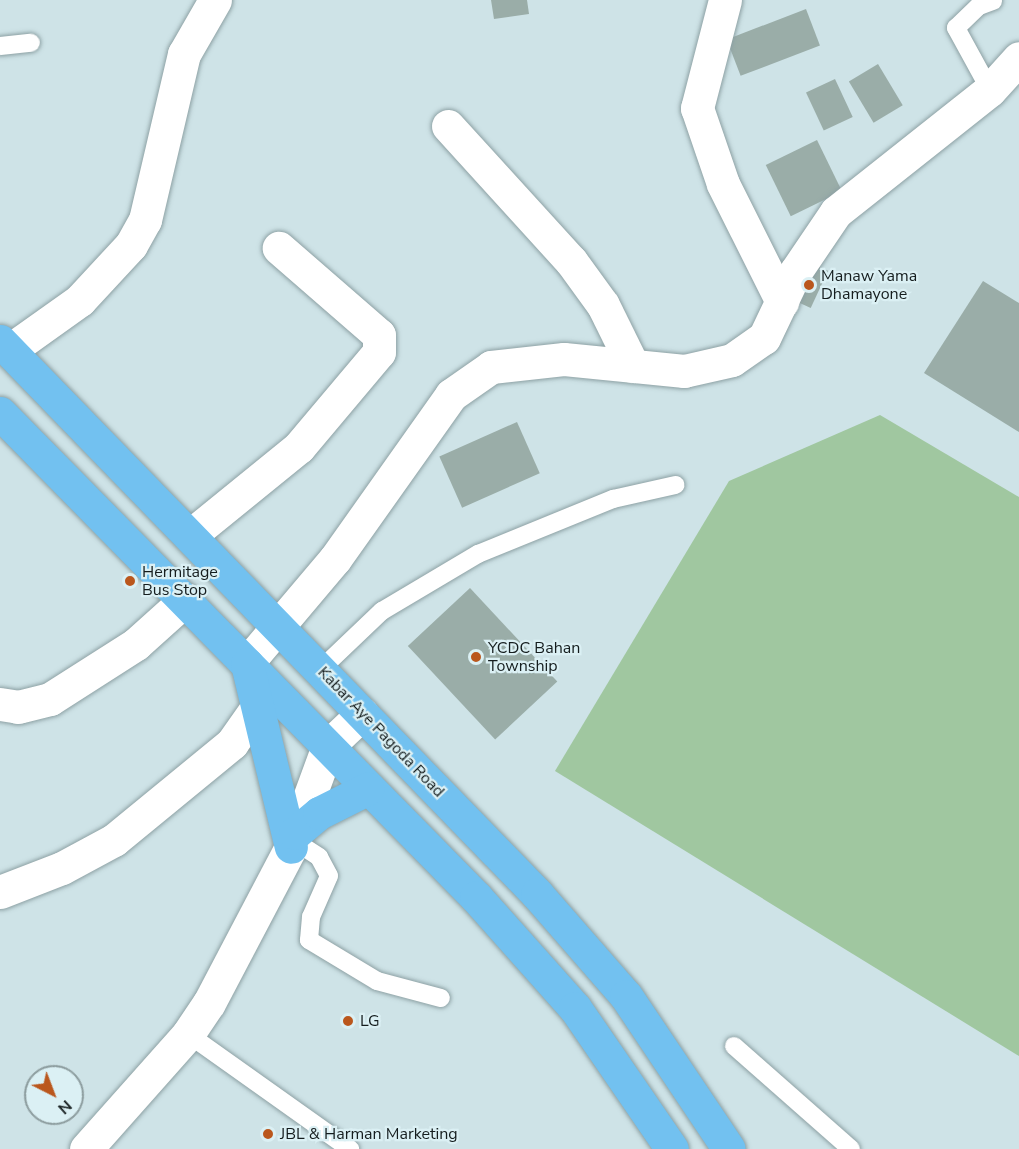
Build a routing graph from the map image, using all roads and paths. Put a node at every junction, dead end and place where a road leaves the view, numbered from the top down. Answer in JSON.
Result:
{"nodes":[{"id":1,"x":215,"y":0,"type":"edge"},
{"id":2,"x":725,"y":0,"type":"edge"},
{"id":3,"x":993,"y":1,"type":"edge"},
{"id":4,"x":31,"y":43,"type":"dead end"},
{"id":5,"x":0,"y":46,"type":"edge"},
{"id":6,"x":1019,"y":58,"type":"edge"},
{"id":7,"x":990,"y":90,"type":"junction"},
{"id":8,"x":447,"y":126,"type":"dead end"},
{"id":9,"x":279,"y":248,"type":"dead end"},
{"id":10,"x":783,"y":302,"type":"junction"},
{"id":11,"x":5,"y":346,"type":"edge"},
{"id":12,"x":633,"y":366,"type":"junction"},
{"id":13,"x":0,"y":413,"type":"edge"},
{"id":14,"x":675,"y":485,"type":"dead end"},
{"id":15,"x":192,"y":534,"type":"junction"},
{"id":16,"x":186,"y":599,"type":"junction"},
{"id":17,"x":279,"y":626,"type":"junction"},
{"id":18,"x":247,"y":663,"type":"junction"},
{"id":19,"x":321,"y":669,"type":"junction"},
{"id":20,"x":0,"y":704,"type":"edge"},
{"id":21,"x":258,"y":706,"type":"junction"},
{"id":22,"x":362,"y":714,"type":"junction"},
{"id":23,"x":328,"y":746,"type":"junction"},
{"id":24,"x":367,"y":789,"type":"junction"},
{"id":25,"x":293,"y":840,"type":"junction"},
{"id":26,"x":0,"y":892,"type":"edge"},
{"id":27,"x":441,"y":998,"type":"dead end"},
{"id":28,"x":188,"y":1034,"type":"junction"},
{"id":29,"x":734,"y":1046,"type":"dead end"},
{"id":30,"x":86,"y":1149,"type":"edge"},
{"id":31,"x":350,"y":1149,"type":"edge"},
{"id":32,"x":672,"y":1149,"type":"edge"},
{"id":33,"x":729,"y":1149,"type":"edge"},
{"id":34,"x":850,"y":1149,"type":"edge"}],
"edges":[{"from":1,"to":11,"type":"street"},
{"from":2,"to":10,"type":"street"},
{"from":3,"to":7,"type":"lane"},
{"from":4,"to":5,"type":"lane"},
{"from":6,"to":7,"type":"street"},
{"from":7,"to":10,"type":"street"},
{"from":8,"to":12,"type":"street"},
{"from":9,"to":15,"type":"street"},
{"from":10,"to":12,"type":"street"},
{"from":11,"to":15,"type":"main road","name":"Kabar Aye Pagoda Road"},
{"from":12,"to":17,"type":"street"},
{"from":13,"to":16,"type":"main road"},
{"from":14,"to":19,"type":"lane"},
{"from":15,"to":17,"type":"main road","name":"Kabar Aye Pagoda Road"},
{"from":16,"to":18,"type":"main road"},
{"from":16,"to":20,"type":"street"},
{"from":17,"to":18,"type":"street"},
{"from":17,"to":19,"type":"main road","name":"Kabar Aye Pagoda Road"},
{"from":18,"to":21,"type":"main road"},
{"from":18,"to":23,"type":"main road"},
{"from":19,"to":22,"type":"main road","name":"Kabar Aye Pagoda Road"},
{"from":21,"to":25,"type":"main road"},
{"from":21,"to":26,"type":"street"},
{"from":22,"to":23,"type":"street"},
{"from":22,"to":33,"type":"main road","name":"Kabar Aye Pagoda Road"},
{"from":23,"to":24,"type":"main road"},
{"from":23,"to":25,"type":"street"},
{"from":24,"to":25,"type":"main road"},
{"from":24,"to":32,"type":"main road"},
{"from":25,"to":27,"type":"lane"},
{"from":25,"to":28,"type":"street"},
{"from":28,"to":30,"type":"street"},
{"from":28,"to":31,"type":"lane"},
{"from":29,"to":34,"type":"lane"}]}
